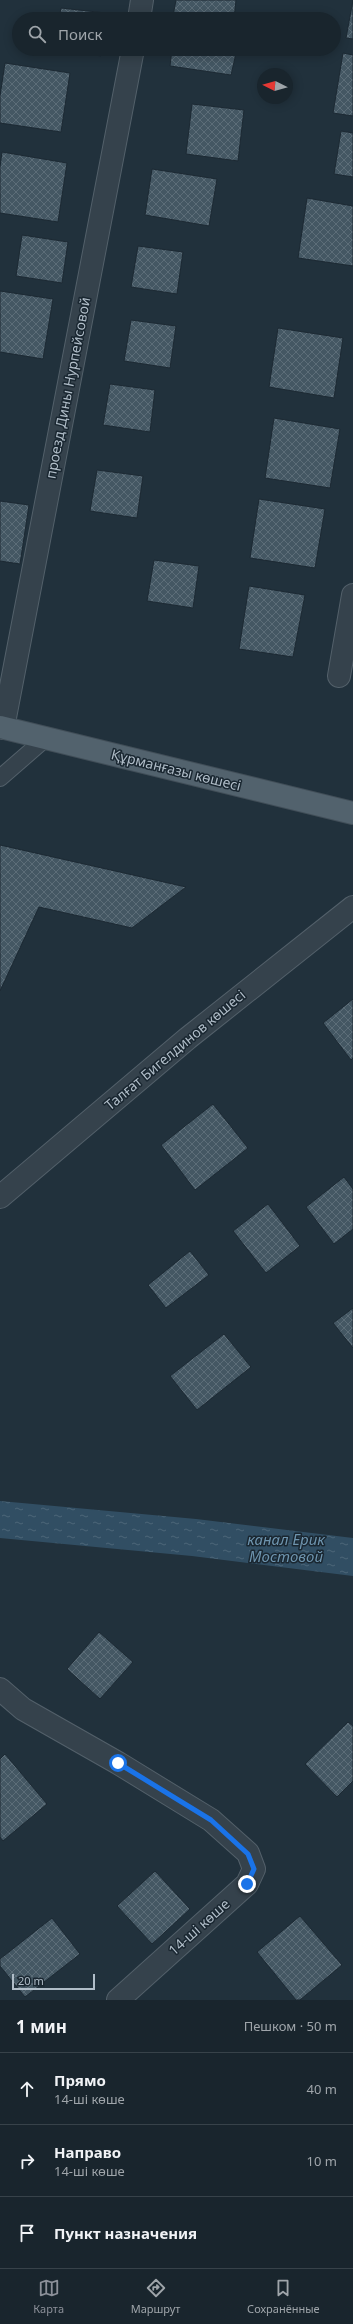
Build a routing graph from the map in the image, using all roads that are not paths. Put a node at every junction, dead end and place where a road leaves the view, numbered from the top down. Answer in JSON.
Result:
{"nodes":[{"id":1,"x":142,"y":0,"type":"edge"},
{"id":2,"x":139,"y":12,"type":"edge"},
{"id":3,"x":132,"y":56,"type":"edge"},
{"id":4,"x":353,"y":595,"type":"edge"},
{"id":5,"x":339,"y":676,"type":"dead end"},
{"id":6,"x":2,"y":727,"type":"edge"},
{"id":7,"x":46,"y":738,"type":"junction"},
{"id":8,"x":0,"y":778,"type":"edge"},
{"id":9,"x":353,"y":813,"type":"edge"},
{"id":10,"x":353,"y":907,"type":"edge"},
{"id":11,"x":0,"y":1197,"type":"edge"},
{"id":12,"x":0,"y":1689,"type":"edge"},
{"id":13,"x":118,"y":2000,"type":"edge"}],
"edges":[{"from":1,"to":2,"type":"street"},
{"from":3,"to":6,"type":"street","name":"проезд Дины Нурпейсовой"},
{"from":4,"to":5,"type":"street"},
{"from":6,"to":7,"type":"main road","name":"Құрманғазы көшесі"},
{"from":7,"to":8,"type":"lane"},
{"from":7,"to":9,"type":"main road","name":"Құрманғазы көшесі"},
{"from":10,"to":11,"type":"street","name":"Талғат Бигелдинов көшесі"},
{"from":12,"to":13,"type":"street","name":"14-ші көше"}]}
